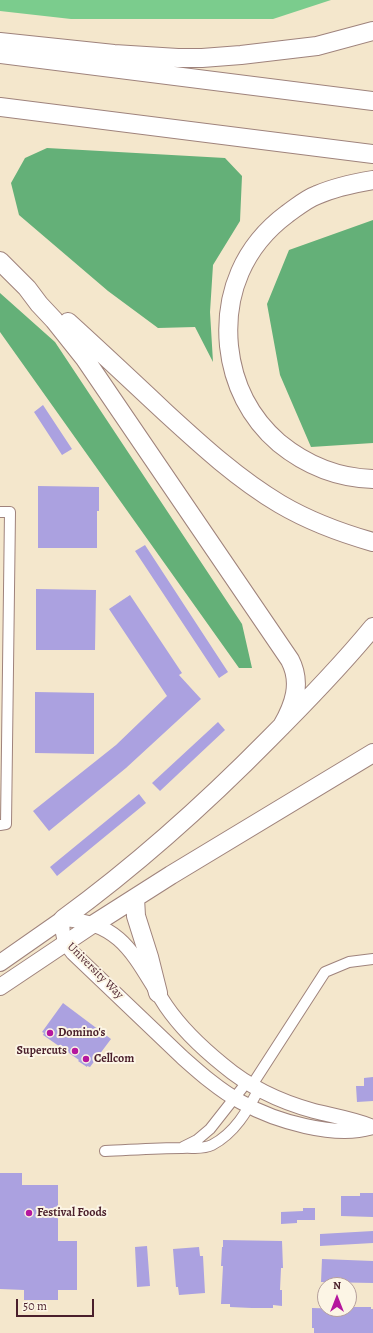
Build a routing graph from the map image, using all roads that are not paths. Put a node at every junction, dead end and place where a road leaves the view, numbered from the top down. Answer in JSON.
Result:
{"nodes":[{"id":1,"x":373,"y":31,"type":"edge"},
{"id":2,"x":0,"y":42,"type":"edge"},
{"id":3,"x":0,"y":54,"type":"edge"},
{"id":4,"x":373,"y":101,"type":"edge"},
{"id":5,"x":0,"y":107,"type":"edge"},
{"id":6,"x":373,"y":154,"type":"edge"},
{"id":7,"x":373,"y":180,"type":"edge"},
{"id":8,"x":0,"y":261,"type":"edge"},
{"id":9,"x":27,"y":288,"type":"junction"},
{"id":10,"x":373,"y":479,"type":"edge"},
{"id":11,"x":5,"y":512,"type":"edge"},
{"id":12,"x":373,"y":542,"type":"edge"},
{"id":13,"x":373,"y":626,"type":"edge"},
{"id":14,"x":282,"y":726,"type":"junction"},
{"id":15,"x":373,"y":753,"type":"edge"},
{"id":16,"x":3,"y":825,"type":"edge"},
{"id":17,"x":135,"y":898,"type":"junction"},
{"id":18,"x":63,"y":919,"type":"junction"},
{"id":19,"x":94,"y":924,"type":"junction"},
{"id":20,"x":65,"y":943,"type":"junction"},
{"id":21,"x":373,"y":959,"type":"edge"},
{"id":22,"x":0,"y":963,"type":"edge"},
{"id":23,"x":0,"y":988,"type":"edge"},
{"id":24,"x":158,"y":992,"type":"junction"},
{"id":25,"x":252,"y":1085,"type":"junction"},
{"id":26,"x":234,"y":1098,"type":"junction"},
{"id":27,"x":250,"y":1106,"type":"junction"},
{"id":28,"x":373,"y":1127,"type":"edge"},
{"id":29,"x":183,"y":1148,"type":"junction"},
{"id":30,"x":105,"y":1151,"type":"dead end"}],
"edges":[{"from":1,"to":2,"type":"highway"},
{"from":3,"to":4,"type":"highway"},
{"from":5,"to":6,"type":"highway"},
{"from":7,"to":10,"type":"highway"},
{"from":8,"to":9,"type":"highway"},
{"from":9,"to":12,"type":"highway"},
{"from":9,"to":14,"type":"highway"},
{"from":11,"to":16,"type":"street"},
{"from":13,"to":14,"type":"highway"},
{"from":14,"to":18,"type":"highway"},
{"from":15,"to":17,"type":"highway"},
{"from":17,"to":19,"type":"highway"},
{"from":17,"to":24,"type":"highway"},
{"from":18,"to":19,"type":"main road","name":"University Way"},
{"from":18,"to":20,"type":"main road","name":"University Way"},
{"from":18,"to":22,"type":"main road"},
{"from":19,"to":20,"type":"main road"},
{"from":19,"to":24,"type":"main road","name":"University Way"},
{"from":20,"to":23,"type":"main road"},
{"from":20,"to":26,"type":"main road","name":"University Way"},
{"from":21,"to":25,"type":"street"},
{"from":24,"to":25,"type":"main road","name":"University Way"},
{"from":25,"to":26,"type":"street"},
{"from":25,"to":27,"type":"street"},
{"from":25,"to":28,"type":"main road","name":"University Way"},
{"from":26,"to":27,"type":"main road","name":"University Way"},
{"from":26,"to":29,"type":"street"},
{"from":27,"to":28,"type":"main road","name":"University Way"},
{"from":27,"to":29,"type":"street"},
{"from":29,"to":30,"type":"street"}]}
